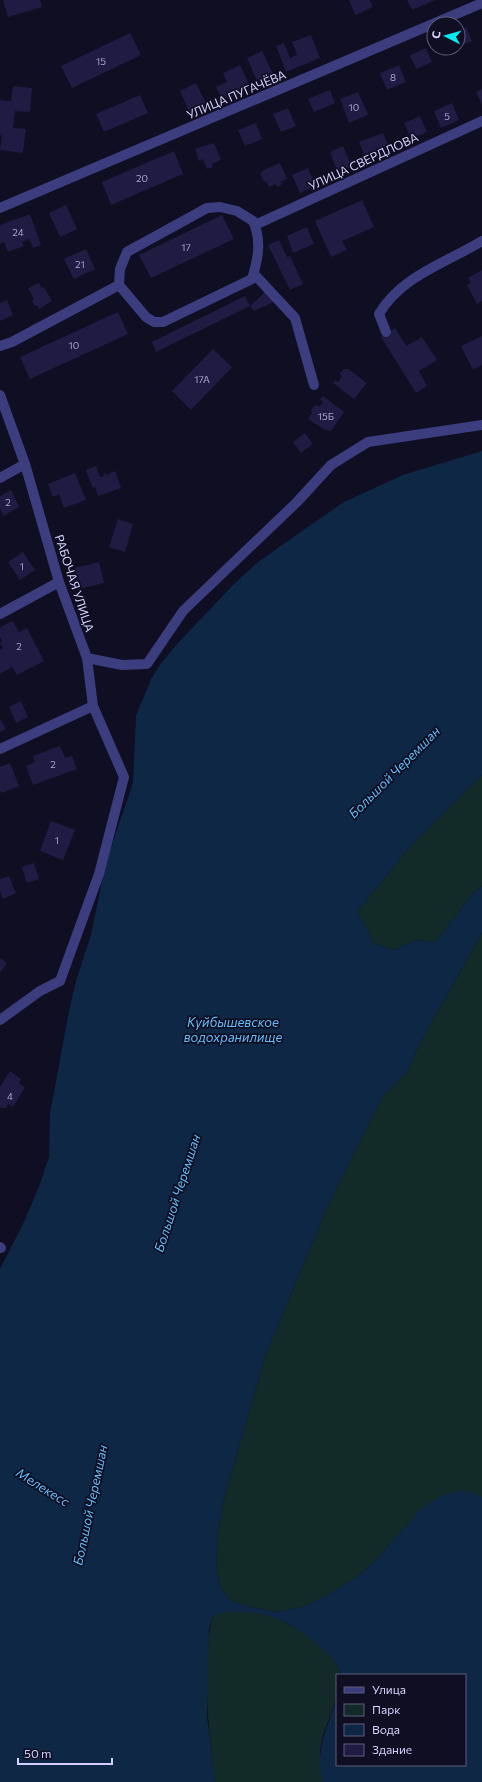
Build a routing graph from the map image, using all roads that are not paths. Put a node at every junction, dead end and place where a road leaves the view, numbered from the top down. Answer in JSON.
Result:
{"nodes":[{"id":1,"x":482,"y":3,"type":"edge"},
{"id":2,"x":482,"y":121,"type":"edge"},
{"id":3,"x":0,"y":208,"type":"edge"},
{"id":4,"x":255,"y":225,"type":"junction"},
{"id":5,"x":482,"y":241,"type":"edge"},
{"id":6,"x":254,"y":274,"type":"junction"},
{"id":7,"x":119,"y":285,"type":"junction"},
{"id":8,"x":386,"y":332,"type":"dead end"},
{"id":9,"x":0,"y":346,"type":"edge"},
{"id":10,"x":314,"y":385,"type":"dead end"},
{"id":11,"x":0,"y":394,"type":"edge"},
{"id":12,"x":482,"y":425,"type":"edge"},
{"id":13,"x":25,"y":464,"type":"junction"},
{"id":14,"x":0,"y":478,"type":"edge"},
{"id":15,"x":58,"y":582,"type":"junction"},
{"id":16,"x":0,"y":614,"type":"edge"},
{"id":17,"x":87,"y":658,"type":"junction"},
{"id":18,"x":93,"y":706,"type":"junction"},
{"id":19,"x":0,"y":749,"type":"edge"},
{"id":20,"x":0,"y":1020,"type":"edge"}],
"edges":[{"from":1,"to":3,"type":"street","name":"УЛИЦА ПУГАЧЁВА"},
{"from":2,"to":4,"type":"street","name":"УЛИЦА СВЕРДЛОВА"},
{"from":4,"to":6,"type":"street"},
{"from":4,"to":7,"type":"street"},
{"from":5,"to":8,"type":"street"},
{"from":6,"to":7,"type":"street"},
{"from":6,"to":10,"type":"street"},
{"from":7,"to":9,"type":"street"},
{"from":11,"to":13,"type":"street","name":"РАБОЧАЯ УЛИЦА"},
{"from":12,"to":17,"type":"street"},
{"from":13,"to":14,"type":"street"},
{"from":13,"to":15,"type":"street","name":"РАБОЧАЯ УЛИЦА"},
{"from":15,"to":16,"type":"street"},
{"from":15,"to":17,"type":"street","name":"РАБОЧАЯ УЛИЦА"},
{"from":17,"to":18,"type":"street","name":"РАБОЧАЯ УЛИЦА"},
{"from":18,"to":19,"type":"street"},
{"from":18,"to":20,"type":"street","name":"РАБОЧАЯ УЛИЦА"}]}
